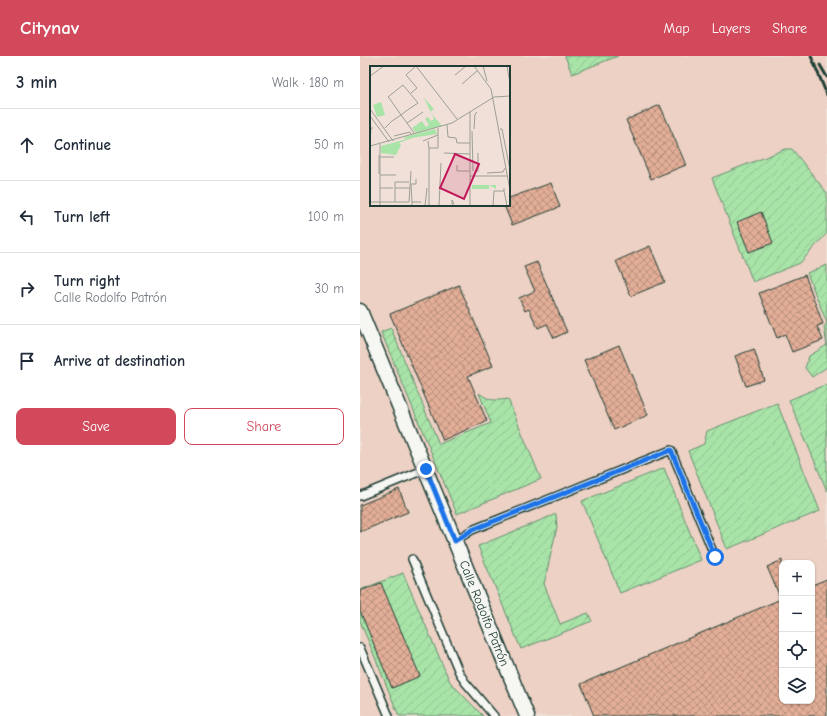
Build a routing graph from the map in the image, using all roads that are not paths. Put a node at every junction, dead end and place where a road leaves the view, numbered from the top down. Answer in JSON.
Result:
{"nodes":[{"id":1,"x":360,"y":311,"type":"edge"},
{"id":2,"x":426,"y":469,"type":"junction"},
{"id":3,"x":360,"y":496,"type":"edge"},
{"id":4,"x":455,"y":541,"type":"junction"},
{"id":5,"x":715,"y":557,"type":"dead end"},
{"id":6,"x":412,"y":559,"type":"dead end"},
{"id":7,"x":360,"y":648,"type":"edge"},
{"id":8,"x":389,"y":716,"type":"edge"},
{"id":9,"x":494,"y":716,"type":"edge"},
{"id":10,"x":527,"y":716,"type":"edge"}],
"edges":[{"from":1,"to":2,"type":"street","name":"Calle Rodolfo Patrón"},
{"from":2,"to":3,"type":"lane"},
{"from":2,"to":4,"type":"street","name":"Calle Rodolfo Patrón"},
{"from":4,"to":5,"type":"lane"},
{"from":4,"to":10,"type":"street","name":"Calle Rodolfo Patrón"},
{"from":6,"to":9,"type":"lane"},
{"from":7,"to":8,"type":"lane"}]}
